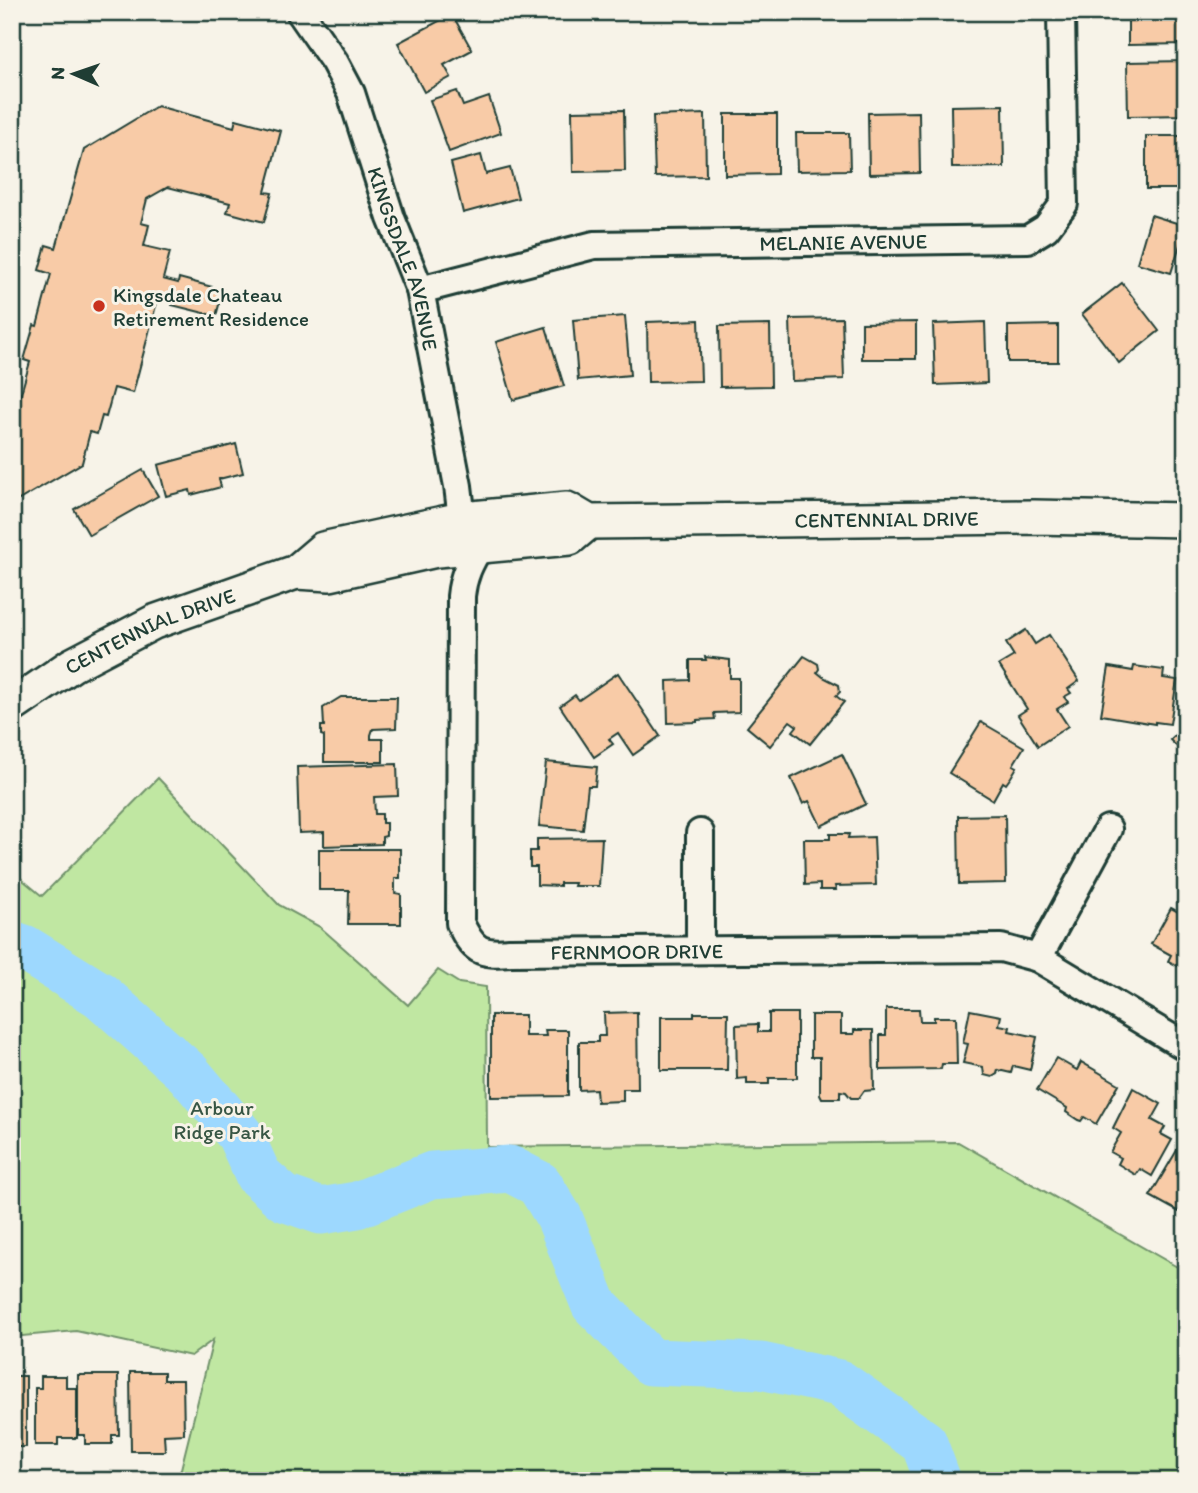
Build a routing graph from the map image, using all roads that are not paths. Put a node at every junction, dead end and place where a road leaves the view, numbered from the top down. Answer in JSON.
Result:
{"nodes":[{"id":1,"x":300,"y":12,"type":"edge"},
{"id":2,"x":1061,"y":12,"type":"edge"},
{"id":3,"x":421,"y":290,"type":"junction"},
{"id":4,"x":1186,"y":520,"type":"edge"},
{"id":5,"x":471,"y":532,"type":"junction"},
{"id":6,"x":12,"y":706,"type":"edge"},
{"id":7,"x":1108,"y":829,"type":"dead end"},
{"id":8,"x":700,"y":833,"type":"dead end"},
{"id":9,"x":700,"y":950,"type":"junction"},
{"id":10,"x":1038,"y":958,"type":"junction"},
{"id":11,"x":1186,"y":1048,"type":"edge"}],
"edges":[{"from":1,"to":3,"type":"street","name":"KINGSDALE AVENUE"},
{"from":2,"to":3,"type":"street","name":"MELANIE AVENUE"},
{"from":3,"to":5,"type":"street","name":"KINGSDALE AVENUE"},
{"from":4,"to":5,"type":"main road","name":"CENTENNIAL DRIVE"},
{"from":5,"to":6,"type":"main road","name":"CENTENNIAL DRIVE"},
{"from":5,"to":9,"type":"street","name":"FERNMOOR DRIVE"},
{"from":7,"to":10,"type":"street"},
{"from":8,"to":9,"type":"street"},
{"from":9,"to":10,"type":"street","name":"FERNMOOR DRIVE"},
{"from":10,"to":11,"type":"street","name":"FERNMOOR DRIVE"}]}
